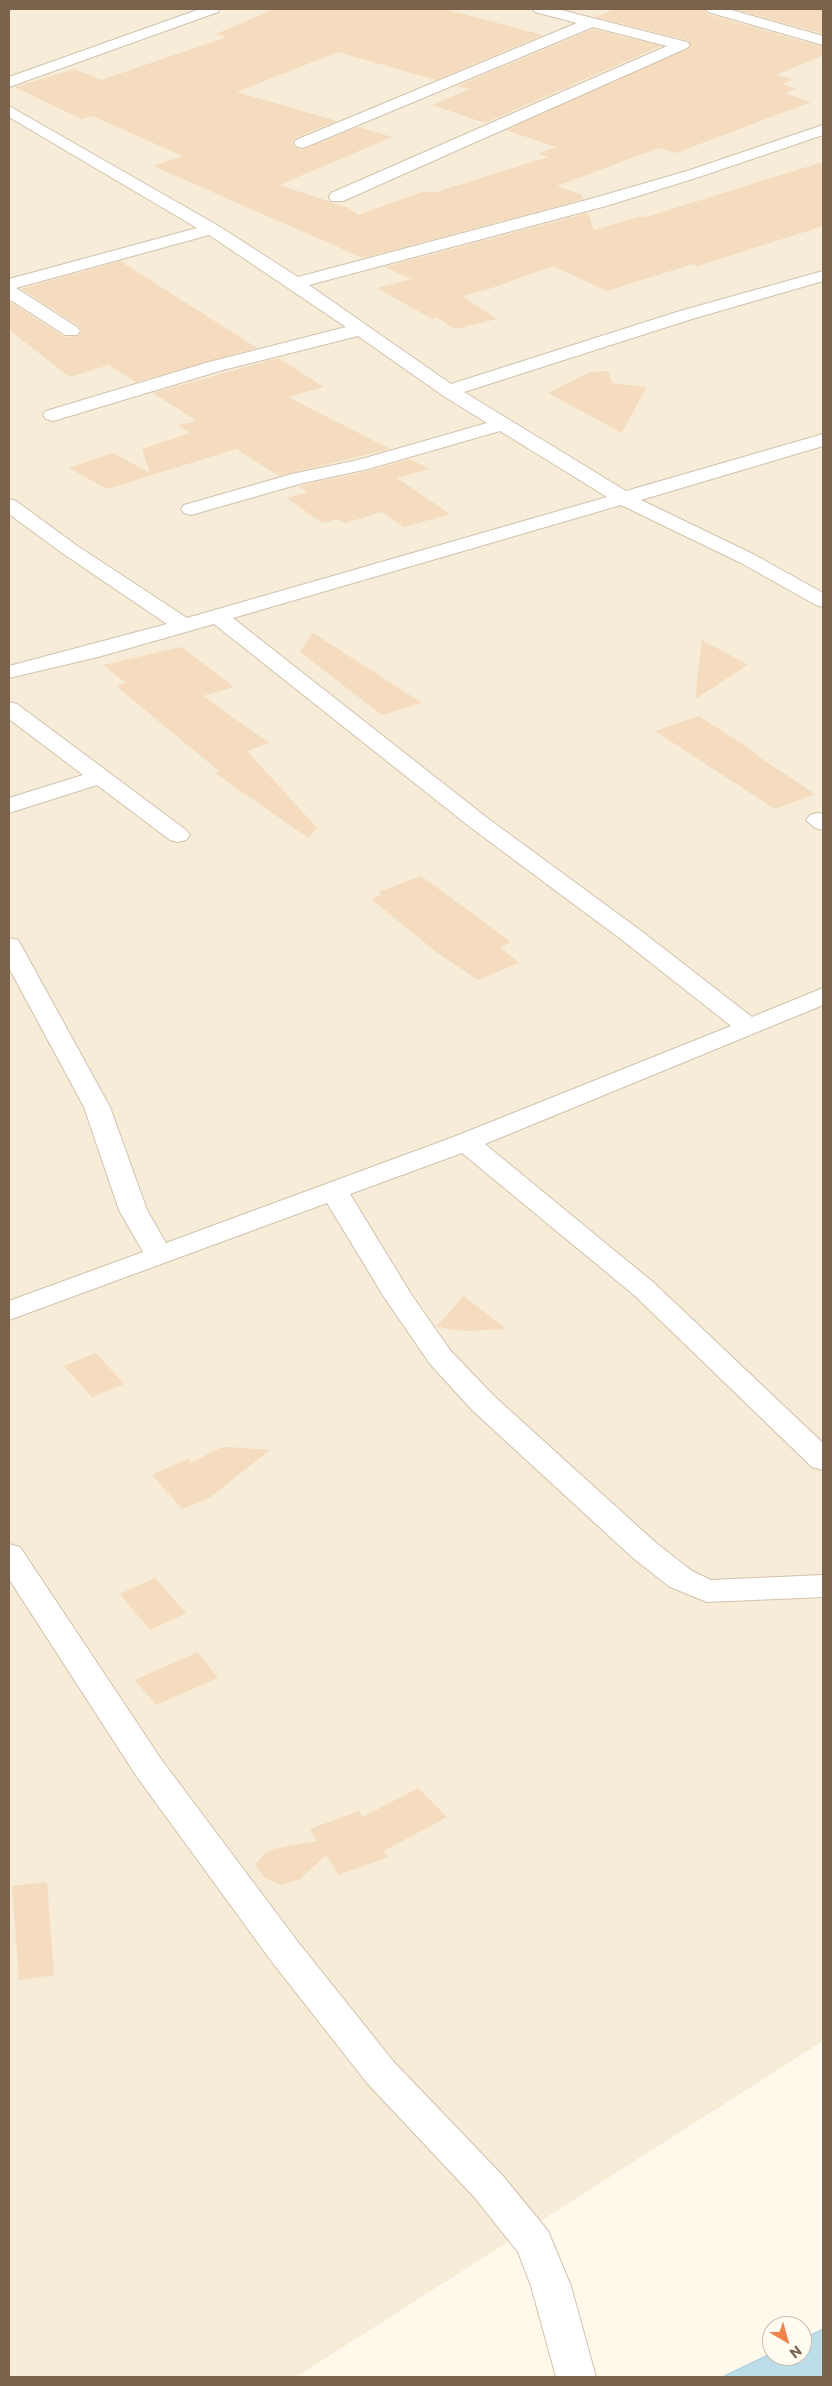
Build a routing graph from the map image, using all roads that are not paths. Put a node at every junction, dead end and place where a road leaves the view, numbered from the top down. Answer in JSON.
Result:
{"nodes":[{"id":1,"x":213,"y":9,"type":"edge"},
{"id":2,"x":540,"y":9,"type":"edge"},
{"id":3,"x":713,"y":9,"type":"edge"},
{"id":4,"x":746,"y":9,"type":"edge"},
{"id":5,"x":731,"y":14,"type":"junction"},
{"id":6,"x":592,"y":22,"type":"junction"},
{"id":7,"x":823,"y":41,"type":"edge"},
{"id":8,"x":9,"y":82,"type":"edge"},
{"id":9,"x":9,"y":111,"type":"edge"},
{"id":10,"x":823,"y":130,"type":"edge"},
{"id":11,"x":302,"y":143,"type":"dead end"},
{"id":12,"x":337,"y":197,"type":"dead end"},
{"id":13,"x":211,"y":229,"type":"junction"},
{"id":14,"x":823,"y":276,"type":"edge"},
{"id":15,"x":294,"y":282,"type":"junction"},
{"id":16,"x":9,"y":284,"type":"edge"},
{"id":17,"x":9,"y":291,"type":"edge"},
{"id":18,"x":362,"y":329,"type":"junction"},
{"id":19,"x":71,"y":331,"type":"dead end"},
{"id":20,"x":449,"y":391,"type":"junction"},
{"id":21,"x":53,"y":415,"type":"dead end"},
{"id":22,"x":503,"y":424,"type":"junction"},
{"id":23,"x":823,"y":440,"type":"edge"},
{"id":24,"x":624,"y":499,"type":"junction"},
{"id":25,"x":9,"y":505,"type":"edge"},
{"id":26,"x":191,"y":509,"type":"dead end"},
{"id":27,"x":823,"y":601,"type":"edge"},
{"id":28,"x":217,"y":616,"type":"junction"},
{"id":29,"x":183,"y":625,"type":"junction"},
{"id":30,"x":9,"y":672,"type":"edge"},
{"id":31,"x":9,"y":709,"type":"edge"},
{"id":32,"x":99,"y":777,"type":"junction"},
{"id":33,"x":9,"y":806,"type":"edge"},
{"id":34,"x":178,"y":835,"type":"dead end"},
{"id":35,"x":9,"y":945,"type":"edge"},
{"id":36,"x":823,"y":996,"type":"edge"},
{"id":37,"x":749,"y":1028,"type":"junction"},
{"id":38,"x":466,"y":1142,"type":"junction"},
{"id":39,"x":334,"y":1192,"type":"junction"},
{"id":40,"x":159,"y":1256,"type":"junction"},
{"id":41,"x":9,"y":1311,"type":"edge"},
{"id":42,"x":823,"y":1460,"type":"edge"},
{"id":43,"x":9,"y":1555,"type":"edge"},
{"id":44,"x":823,"y":1586,"type":"edge"},
{"id":45,"x":576,"y":2377,"type":"edge"}],
"edges":[{"from":1,"to":8,"type":"street"},
{"from":2,"to":6,"type":"street"},
{"from":3,"to":5,"type":"street"},
{"from":4,"to":5,"type":"street"},
{"from":5,"to":7,"type":"street"},
{"from":6,"to":11,"type":"street"},
{"from":6,"to":12,"type":"street"},
{"from":9,"to":13,"type":"street"},
{"from":10,"to":15,"type":"street"},
{"from":13,"to":15,"type":"street"},
{"from":13,"to":16,"type":"street"},
{"from":14,"to":20,"type":"street"},
{"from":15,"to":18,"type":"street"},
{"from":17,"to":19,"type":"street"},
{"from":18,"to":20,"type":"street"},
{"from":18,"to":21,"type":"street"},
{"from":20,"to":22,"type":"street"},
{"from":22,"to":24,"type":"street"},
{"from":22,"to":26,"type":"street"},
{"from":23,"to":24,"type":"street"},
{"from":24,"to":27,"type":"street"},
{"from":24,"to":28,"type":"street"},
{"from":25,"to":29,"type":"street"},
{"from":28,"to":29,"type":"street"},
{"from":28,"to":37,"type":"street"},
{"from":29,"to":30,"type":"street"},
{"from":31,"to":32,"type":"street"},
{"from":32,"to":33,"type":"street"},
{"from":32,"to":34,"type":"street"},
{"from":35,"to":40,"type":"street"},
{"from":36,"to":37,"type":"street"},
{"from":37,"to":38,"type":"street"},
{"from":38,"to":39,"type":"street"},
{"from":38,"to":42,"type":"street"},
{"from":39,"to":40,"type":"street"},
{"from":39,"to":44,"type":"street"},
{"from":40,"to":41,"type":"street"},
{"from":43,"to":45,"type":"street"}]}
